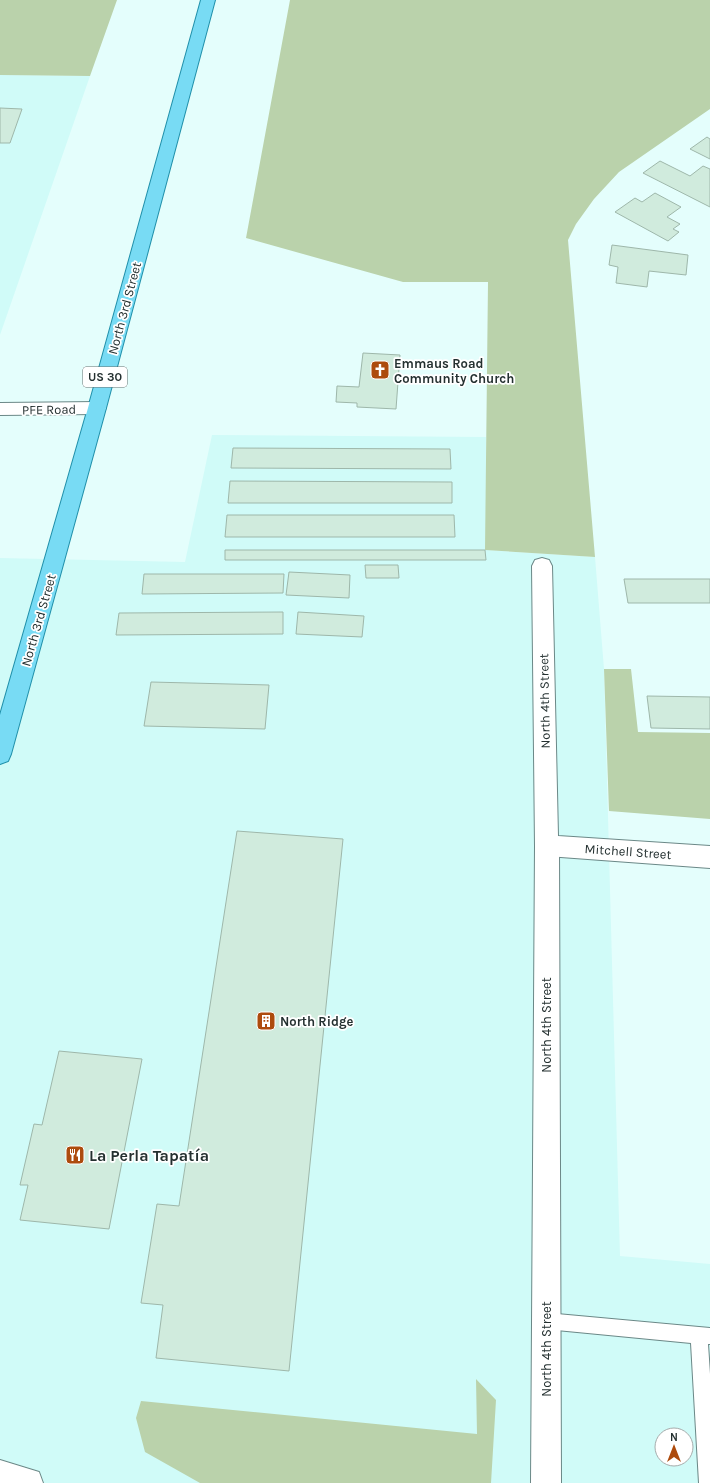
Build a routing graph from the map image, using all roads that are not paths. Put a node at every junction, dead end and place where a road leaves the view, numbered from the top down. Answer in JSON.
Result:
{"nodes":[{"id":1,"x":208,"y":0,"type":"edge"},
{"id":2,"x":97,"y":408,"type":"junction"},
{"id":3,"x":0,"y":409,"type":"edge"},
{"id":4,"x":542,"y":566,"type":"dead end"},
{"id":5,"x":0,"y":754,"type":"edge"},
{"id":6,"x":547,"y":846,"type":"junction"},
{"id":7,"x":710,"y":857,"type":"edge"},
{"id":8,"x":546,"y":1321,"type":"junction"},
{"id":9,"x":704,"y":1335,"type":"edge"},
{"id":10,"x":0,"y":1475,"type":"edge"},
{"id":11,"x":544,"y":1477,"type":"edge"},
{"id":12,"x":28,"y":1483,"type":"edge"},
{"id":13,"x":708,"y":1483,"type":"edge"}],
"edges":[{"from":1,"to":2,"type":"main road","name":"North 3rd Street","number":"US 30"},
{"from":2,"to":3,"type":"street","name":"PFE Road"},
{"from":2,"to":5,"type":"main road","name":"North 3rd Street","number":"US 30"},
{"from":4,"to":6,"type":"street","name":"North 4th Street"},
{"from":6,"to":7,"type":"street","name":"Mitchell Street"},
{"from":6,"to":8,"type":"street","name":"North 4th Street"},
{"from":8,"to":9,"type":"lane"},
{"from":8,"to":11,"type":"street","name":"North 4th Street"},
{"from":9,"to":13,"type":"lane"},
{"from":10,"to":12,"type":"street"}]}
